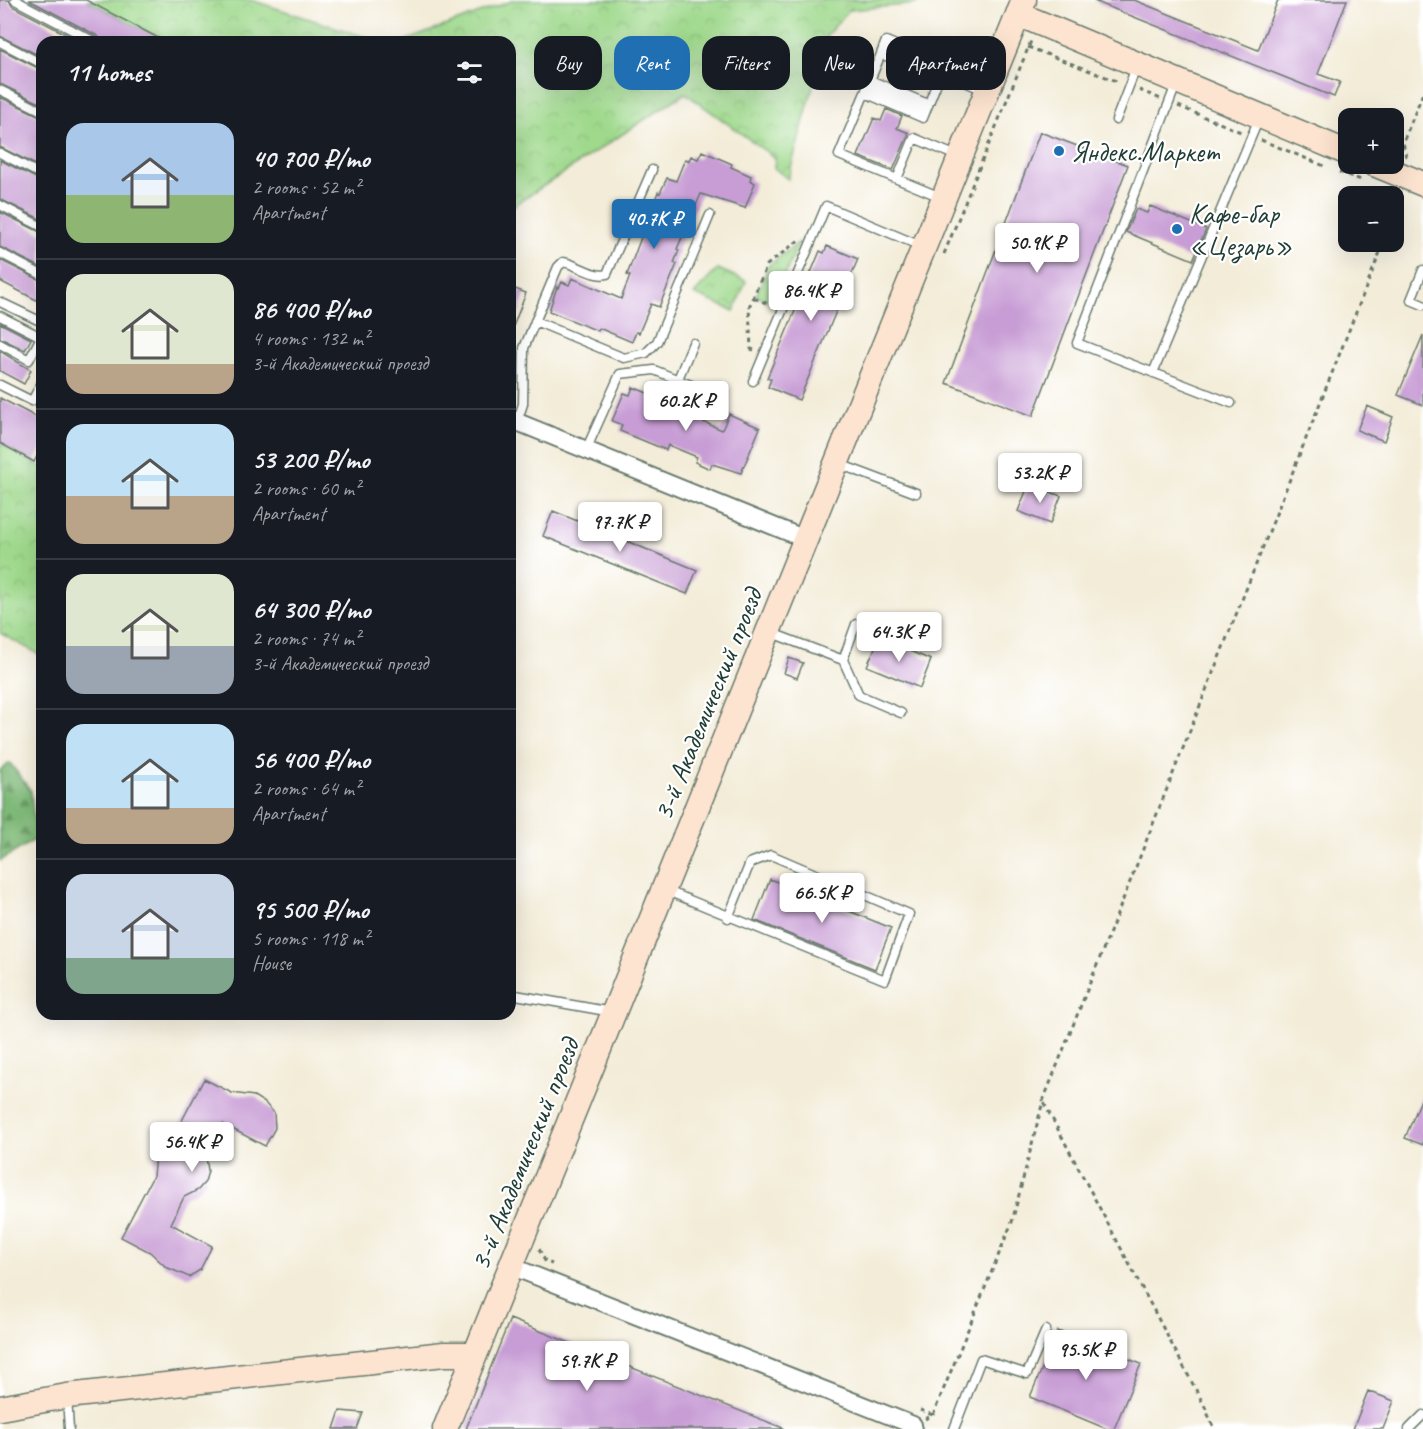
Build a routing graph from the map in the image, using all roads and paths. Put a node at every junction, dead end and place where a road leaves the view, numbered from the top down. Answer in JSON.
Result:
{"nodes":[{"id":1,"x":15,"y":0,"type":"edge"},
{"id":2,"x":1021,"y":7,"type":"edge"},
{"id":3,"x":84,"y":36,"type":"edge"},
{"id":4,"x":886,"y":41,"type":"edge"},
{"id":5,"x":0,"y":42,"type":"edge"},
{"id":6,"x":882,"y":51,"type":"junction"},
{"id":7,"x":886,"y":52,"type":"edge"},
{"id":8,"x":36,"y":61,"type":"edge"},
{"id":9,"x":874,"y":70,"type":"edge"},
{"id":10,"x":1134,"y":76,"type":"junction"},
{"id":11,"x":0,"y":90,"type":"edge"},
{"id":12,"x":866,"y":90,"type":"edge"},
{"id":13,"x":874,"y":90,"type":"edge"},
{"id":14,"x":874,"y":90,"type":"edge"},
{"id":15,"x":934,"y":90,"type":"edge"},
{"id":16,"x":987,"y":91,"type":"joint"},
{"id":17,"x":1173,"y":92,"type":"junction"},
{"id":18,"x":1423,"y":93,"type":"edge"},
{"id":19,"x":36,"y":108,"type":"edge"},
{"id":20,"x":925,"y":111,"type":"junction"},
{"id":21,"x":1116,"y":120,"type":"dead end"},
{"id":22,"x":1256,"y":126,"type":"junction"},
{"id":23,"x":1338,"y":150,"type":"edge"},
{"id":24,"x":0,"y":153,"type":"edge"},
{"id":25,"x":960,"y":158,"type":"junction"},
{"id":26,"x":1338,"y":160,"type":"edge"},
{"id":27,"x":652,"y":170,"type":"dead end"},
{"id":28,"x":36,"y":172,"type":"edge"},
{"id":29,"x":1376,"y":174,"type":"edge"},
{"id":30,"x":897,"y":179,"type":"junction"},
{"id":31,"x":1416,"y":181,"type":"edge"},
{"id":32,"x":943,"y":198,"type":"junction"},
{"id":33,"x":1404,"y":201,"type":"edge"},
{"id":34,"x":0,"y":205,"type":"edge"},
{"id":35,"x":710,"y":215,"type":"dead end"},
{"id":36,"x":36,"y":224,"type":"edge"},
{"id":37,"x":810,"y":243,"type":"junction"},
{"id":38,"x":1380,"y":252,"type":"edge"},
{"id":39,"x":0,"y":253,"type":"edge"},
{"id":40,"x":932,"y":255,"type":"junction"},
{"id":41,"x":1423,"y":270,"type":"edge"},
{"id":42,"x":36,"y":272,"type":"edge"},
{"id":43,"x":753,"y":297,"type":"junction"},
{"id":44,"x":0,"y":302,"type":"edge"},
{"id":45,"x":1423,"y":305,"type":"edge"},
{"id":46,"x":783,"y":310,"type":"junction"},
{"id":47,"x":0,"y":316,"type":"edge"},
{"id":48,"x":36,"y":319,"type":"edge"},
{"id":49,"x":535,"y":321,"type":"junction"},
{"id":50,"x":36,"y":334,"type":"edge"},
{"id":51,"x":693,"y":343,"type":"dead end"},
{"id":52,"x":0,"y":344,"type":"edge"},
{"id":53,"x":36,"y":347,"type":"edge"},
{"id":54,"x":764,"y":355,"type":"junction"},
{"id":55,"x":1153,"y":374,"type":"junction"},
{"id":56,"x":678,"y":379,"type":"junction"},
{"id":57,"x":753,"y":381,"type":"dead end"},
{"id":58,"x":0,"y":385,"type":"edge"},
{"id":59,"x":36,"y":393,"type":"edge"},
{"id":60,"x":716,"y":395,"type":"dead end"},
{"id":61,"x":1231,"y":402,"type":"dead end"},
{"id":62,"x":516,"y":417,"type":"edge"},
{"id":63,"x":516,"y":422,"type":"edge"},
{"id":64,"x":586,"y":450,"type":"junction"},
{"id":65,"x":836,"y":463,"type":"junction"},
{"id":66,"x":916,"y":493,"type":"dead end"},
{"id":67,"x":805,"y":539,"type":"junction"},
{"id":68,"x":856,"y":624,"type":"dead end"},
{"id":69,"x":768,"y":632,"type":"junction"},
{"id":70,"x":843,"y":660,"type":"junction"},
{"id":71,"x":902,"y":713,"type":"dead end"},
{"id":72,"x":665,"y":890,"type":"junction"},
{"id":73,"x":728,"y":918,"type":"junction"},
{"id":74,"x":516,"y":995,"type":"edge"},
{"id":75,"x":613,"y":1012,"type":"junction"},
{"id":76,"x":1043,"y":1101,"type":"junction"},
{"id":77,"x":544,"y":1239,"type":"dead end"},
{"id":78,"x":513,"y":1267,"type":"junction"},
{"id":79,"x":560,"y":1270,"type":"dead end"},
{"id":80,"x":1046,"y":1330,"type":"dead end"},
{"id":81,"x":475,"y":1354,"type":"junction"},
{"id":82,"x":67,"y":1396,"type":"junction"},
{"id":83,"x":911,"y":1407,"type":"dead end"},
{"id":84,"x":0,"y":1408,"type":"edge"},
{"id":85,"x":933,"y":1415,"type":"junction"},
{"id":86,"x":1423,"y":1415,"type":"edge"},
{"id":87,"x":916,"y":1428,"type":"edge"},
{"id":88,"x":69,"y":1429,"type":"edge"},
{"id":89,"x":445,"y":1429,"type":"edge"},
{"id":90,"x":954,"y":1429,"type":"edge"},
{"id":91,"x":1214,"y":1429,"type":"edge"},
{"id":92,"x":1410,"y":1429,"type":"edge"}],
"edges":[{"from":1,"to":3,"type":"lane"},
{"from":2,"to":10,"type":"street"},
{"from":2,"to":16,"type":"street","name":"3-й Академический проезд"},
{"from":4,"to":6,"type":"lane"},
{"from":5,"to":8,"type":"lane"},
{"from":6,"to":7,"type":"lane"},
{"from":6,"to":9,"type":"lane"},
{"from":10,"to":17,"type":"street"},
{"from":10,"to":17,"type":"path"},
{"from":10,"to":21,"type":"lane"},
{"from":10,"to":40,"type":"path"},
{"from":11,"to":19,"type":"lane"},
{"from":12,"to":30,"type":"lane"},
{"from":13,"to":20,"type":"lane"},
{"from":14,"to":20,"type":"lane"},
{"from":15,"to":20,"type":"lane"},
{"from":16,"to":25,"type":"street","name":"3-й Академический проезд"},
{"from":17,"to":22,"type":"street"},
{"from":17,"to":22,"type":"path"},
{"from":17,"to":55,"type":"lane"},
{"from":18,"to":31,"type":"path"},
{"from":22,"to":23,"type":"street"},
{"from":22,"to":26,"type":"path"},
{"from":22,"to":55,"type":"lane"},
{"from":24,"to":28,"type":"lane"},
{"from":25,"to":30,"type":"lane"},
{"from":25,"to":32,"type":"street","name":"3-й Академический проезд"},
{"from":27,"to":49,"type":"lane"},
{"from":29,"to":31,"type":"street"},
{"from":30,"to":32,"type":"lane"},
{"from":31,"to":33,"type":"path"},
{"from":32,"to":40,"type":"street","name":"3-й Академический проезд"},
{"from":34,"to":36,"type":"lane"},
{"from":35,"to":49,"type":"lane"},
{"from":37,"to":40,"type":"lane"},
{"from":37,"to":43,"type":"path"},
{"from":37,"to":46,"type":"lane"},
{"from":38,"to":76,"type":"path"},
{"from":39,"to":42,"type":"lane"},
{"from":40,"to":65,"type":"street","name":"3-й Академический проезд"},
{"from":41,"to":45,"type":"lane"},
{"from":43,"to":46,"type":"path"},
{"from":43,"to":54,"type":"path"},
{"from":44,"to":48,"type":"lane"},
{"from":46,"to":54,"type":"lane"},
{"from":47,"to":50,"type":"lane"},
{"from":49,"to":62,"type":"lane"},
{"from":51,"to":56,"type":"lane"},
{"from":52,"to":53,"type":"lane"},
{"from":54,"to":57,"type":"lane"},
{"from":55,"to":61,"type":"lane"},
{"from":56,"to":60,"type":"lane"},
{"from":56,"to":64,"type":"lane"},
{"from":58,"to":59,"type":"lane"},
{"from":63,"to":64,"type":"street"},
{"from":64,"to":67,"type":"street"},
{"from":65,"to":66,"type":"lane"},
{"from":65,"to":67,"type":"street","name":"3-й Академический проезд"},
{"from":67,"to":69,"type":"street","name":"3-й Академический проезд"},
{"from":68,"to":70,"type":"lane"},
{"from":69,"to":70,"type":"lane"},
{"from":69,"to":72,"type":"street","name":"3-й Академический проезд"},
{"from":70,"to":71,"type":"lane"},
{"from":72,"to":73,"type":"lane"},
{"from":72,"to":75,"type":"street","name":"3-й Академический проезд"},
{"from":73,"to":73,"type":"lane"},
{"from":74,"to":75,"type":"lane"},
{"from":75,"to":78,"type":"street","name":"3-й Академический проезд"},
{"from":76,"to":85,"type":"path"},
{"from":76,"to":91,"type":"path"},
{"from":77,"to":79,"type":"path"},
{"from":78,"to":81,"type":"street","name":"3-й Академический проезд"},
{"from":78,"to":87,"type":"street"},
{"from":80,"to":90,"type":"lane"},
{"from":81,"to":82,"type":"street"},
{"from":81,"to":89,"type":"street","name":"3-й Академический проезд"},
{"from":82,"to":84,"type":"street"},
{"from":82,"to":88,"type":"lane"},
{"from":83,"to":85,"type":"path"},
{"from":85,"to":87,"type":"path"},
{"from":86,"to":92,"type":"lane"}]}
